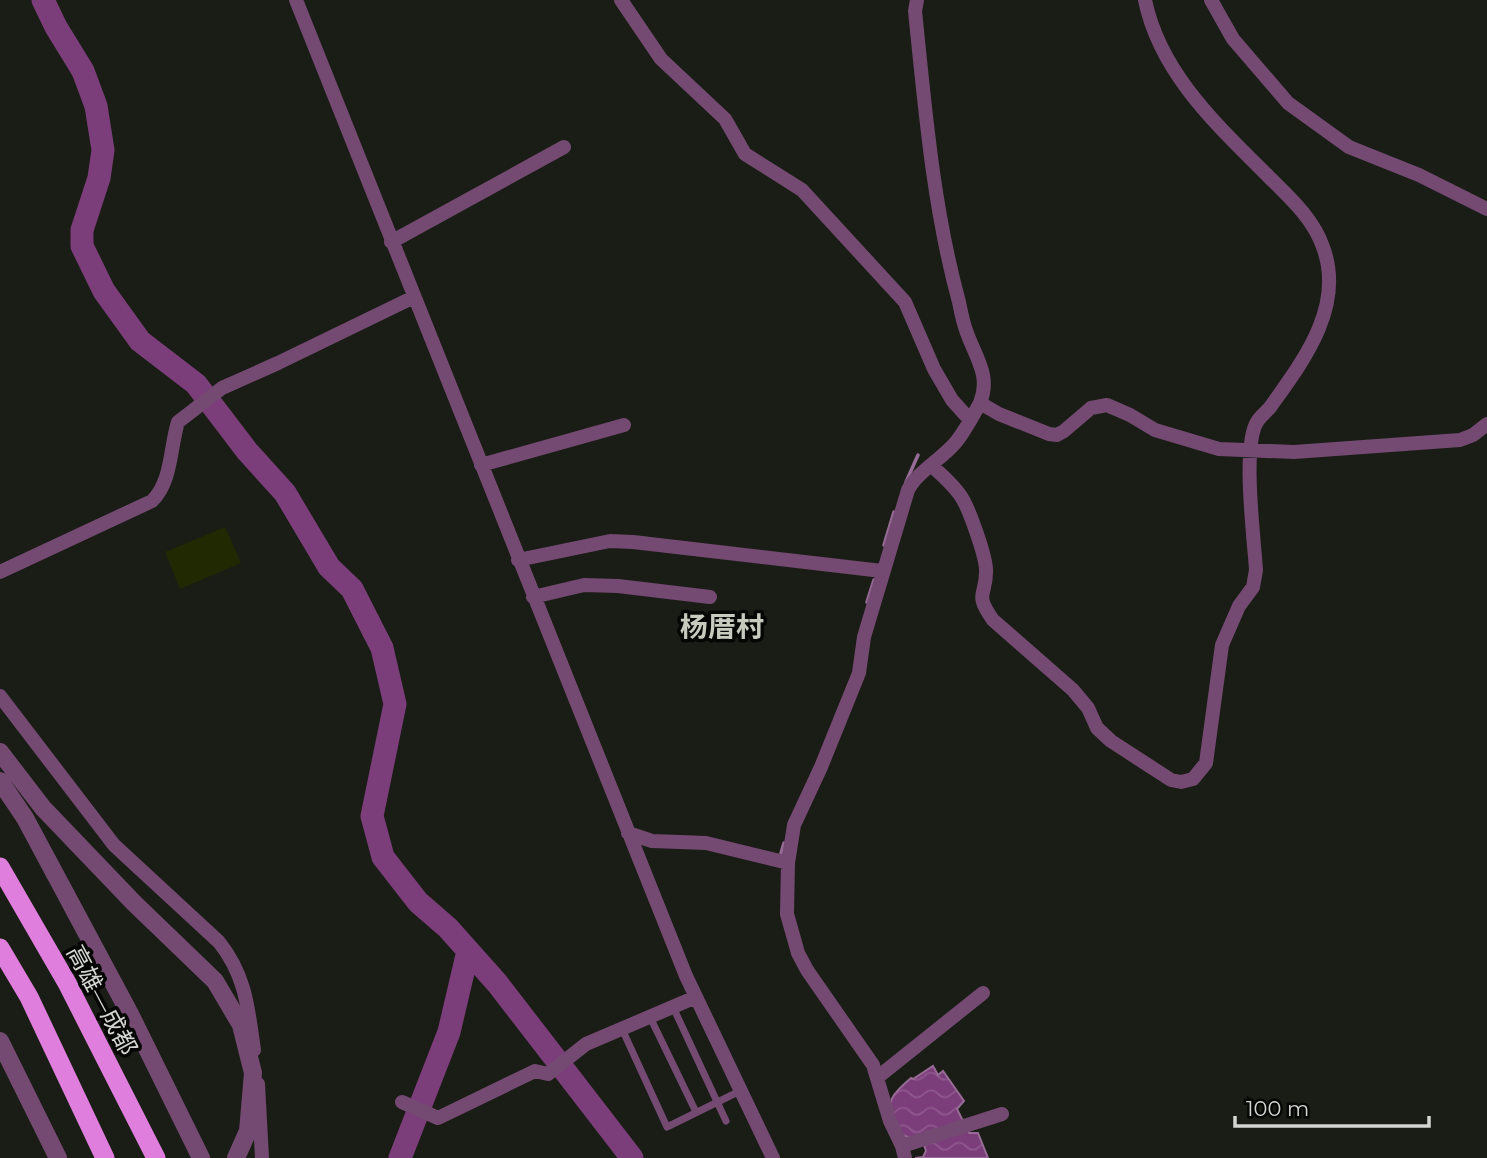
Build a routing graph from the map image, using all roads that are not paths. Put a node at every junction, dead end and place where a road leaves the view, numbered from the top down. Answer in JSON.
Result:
{"nodes":[{"id":1,"x":296,"y":0,"type":"edge"},
{"id":2,"x":621,"y":0,"type":"edge"},
{"id":3,"x":916,"y":0,"type":"edge"},
{"id":4,"x":1144,"y":0,"type":"edge"},
{"id":5,"x":1211,"y":0,"type":"edge"},
{"id":6,"x":564,"y":147,"type":"dead end"},
{"id":7,"x":1487,"y":209,"type":"edge"},
{"id":8,"x":391,"y":242,"type":"junction"},
{"id":9,"x":414,"y":297,"type":"junction"},
{"id":10,"x":980,"y":403,"type":"junction"},
{"id":11,"x":970,"y":420,"type":"junction"},
{"id":12,"x":1487,"y":424,"type":"edge"},
{"id":13,"x":624,"y":425,"type":"dead end"},
{"id":14,"x":1249,"y":451,"type":"junction"},
{"id":15,"x":481,"y":465,"type":"junction"},
{"id":16,"x":932,"y":466,"type":"junction"},
{"id":17,"x":518,"y":560,"type":"junction"},
{"id":18,"x":882,"y":571,"type":"junction"},
{"id":19,"x":0,"y":572,"type":"edge"},
{"id":20,"x":533,"y":597,"type":"junction"},
{"id":21,"x":710,"y":597,"type":"dead end"},
{"id":22,"x":0,"y":696,"type":"edge"},
{"id":23,"x":0,"y":752,"type":"edge"},
{"id":24,"x":0,"y":780,"type":"edge"},
{"id":25,"x":628,"y":833,"type":"junction"},
{"id":26,"x":788,"y":863,"type":"junction"},
{"id":27,"x":0,"y":867,"type":"edge"},
{"id":28,"x":0,"y":948,"type":"edge"},
{"id":29,"x":983,"y":993,"type":"dead end"},
{"id":30,"x":696,"y":997,"type":"junction"},
{"id":31,"x":673,"y":1007,"type":"junction"},
{"id":32,"x":650,"y":1017,"type":"junction"},
{"id":33,"x":622,"y":1029,"type":"junction"},
{"id":34,"x":0,"y":1041,"type":"edge"},
{"id":35,"x":878,"y":1077,"type":"junction"},
{"id":36,"x":740,"y":1091,"type":"junction"},
{"id":37,"x":402,"y":1101,"type":"dead end"},
{"id":38,"x":718,"y":1102,"type":"junction"},
{"id":39,"x":696,"y":1112,"type":"junction"},
{"id":40,"x":1002,"y":1114,"type":"dead end"},
{"id":41,"x":726,"y":1121,"type":"dead end"},
{"id":42,"x":906,"y":1149,"type":"edge"},
{"id":43,"x":58,"y":1158,"type":"edge"},
{"id":44,"x":104,"y":1158,"type":"edge"},
{"id":45,"x":156,"y":1158,"type":"edge"},
{"id":46,"x":201,"y":1158,"type":"edge"},
{"id":47,"x":236,"y":1158,"type":"edge"},
{"id":48,"x":262,"y":1158,"type":"edge"},
{"id":49,"x":773,"y":1158,"type":"edge"}],
"edges":[{"from":1,"to":8,"type":"street"},
{"from":2,"to":11,"type":"street"},
{"from":3,"to":10,"type":"street"},
{"from":4,"to":14,"type":"street"},
{"from":5,"to":7,"type":"street"},
{"from":6,"to":8,"type":"street"},
{"from":8,"to":9,"type":"street"},
{"from":9,"to":15,"type":"street"},
{"from":9,"to":19,"type":"street"},
{"from":10,"to":11,"type":"street"},
{"from":10,"to":14,"type":"street"},
{"from":11,"to":16,"type":"street"},
{"from":12,"to":14,"type":"street"},
{"from":13,"to":15,"type":"street"},
{"from":14,"to":16,"type":"street"},
{"from":15,"to":17,"type":"street"},
{"from":16,"to":18,"type":"street"},
{"from":17,"to":18,"type":"street"},
{"from":17,"to":20,"type":"street"},
{"from":18,"to":26,"type":"street"},
{"from":20,"to":21,"type":"street"},
{"from":20,"to":25,"type":"street"},
{"from":22,"to":48,"type":"street"},
{"from":23,"to":47,"type":"street"},
{"from":24,"to":46,"type":"street"},
{"from":25,"to":26,"type":"street"},
{"from":25,"to":30,"type":"street"},
{"from":26,"to":35,"type":"street"},
{"from":27,"to":45,"type":"highway","name":"高雄—成都"},
{"from":28,"to":44,"type":"highway"},
{"from":29,"to":35,"type":"street"},
{"from":30,"to":31,"type":"street"},
{"from":30,"to":36,"type":"street"},
{"from":31,"to":32,"type":"street"},
{"from":31,"to":38,"type":"lane"},
{"from":32,"to":33,"type":"street"},
{"from":32,"to":39,"type":"lane"},
{"from":33,"to":37,"type":"street"},
{"from":33,"to":39,"type":"lane"},
{"from":34,"to":43,"type":"street"},
{"from":35,"to":42,"type":"street"},
{"from":36,"to":38,"type":"lane"},
{"from":36,"to":49,"type":"street"},
{"from":38,"to":39,"type":"lane"},
{"from":38,"to":41,"type":"lane"},
{"from":40,"to":42,"type":"street"}]}
